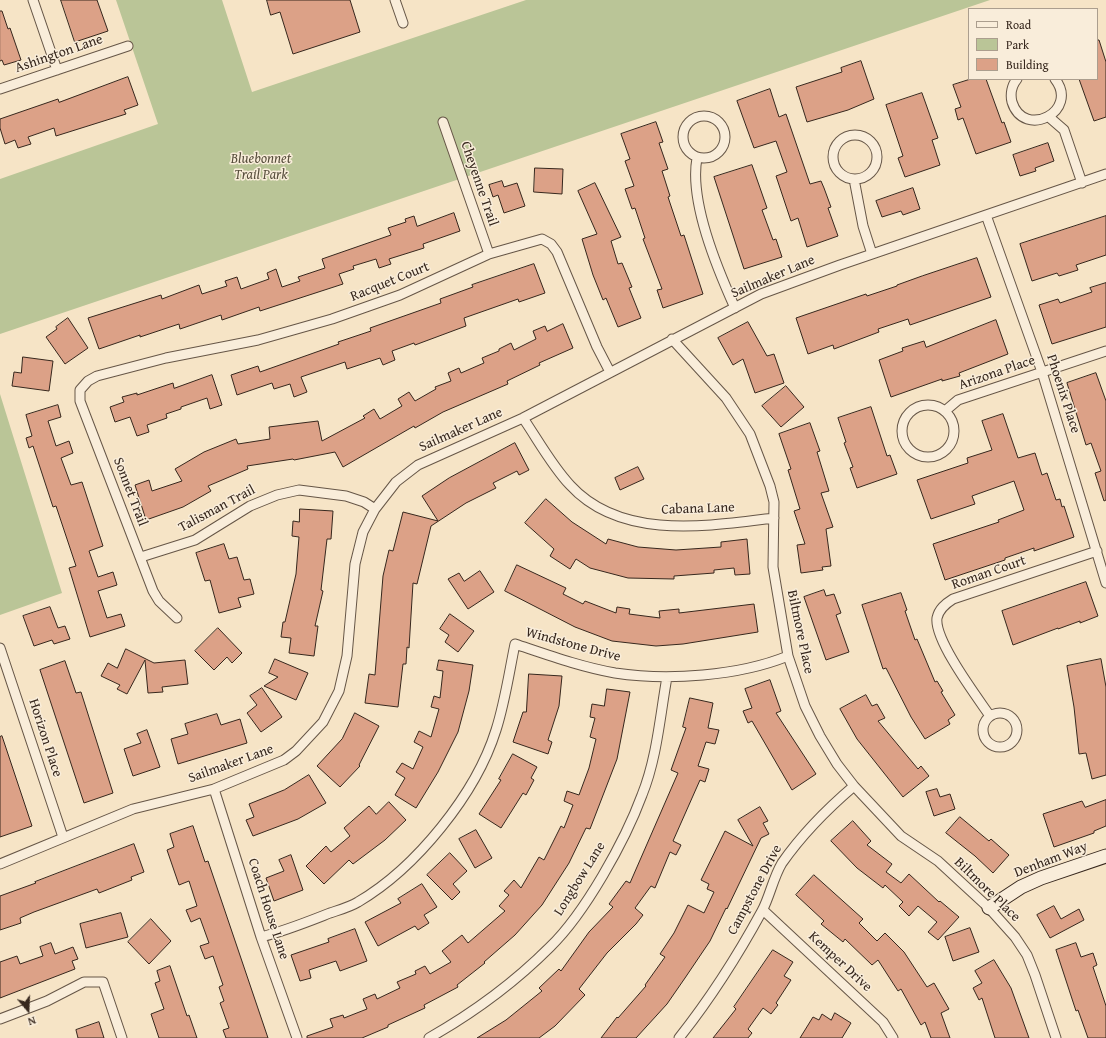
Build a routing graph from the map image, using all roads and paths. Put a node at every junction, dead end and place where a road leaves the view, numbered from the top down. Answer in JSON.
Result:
{"nodes":[{"id":1,"x":33,"y":0,"type":"edge"},
{"id":2,"x":395,"y":0,"type":"edge"},
{"id":3,"x":403,"y":23,"type":"dead end"},
{"id":4,"x":128,"y":46,"type":"dead end"},
{"id":5,"x":57,"y":70,"type":"junction"},
{"id":6,"x":1016,"y":80,"type":"edge"},
{"id":7,"x":1056,"y":80,"type":"edge"},
{"id":8,"x":0,"y":90,"type":"edge"},
{"id":9,"x":1049,"y":117,"type":"junction"},
{"id":10,"x":443,"y":122,"type":"dead end"},
{"id":11,"x":698,"y":158,"type":"junction"},
{"id":12,"x":1106,"y":174,"type":"edge"},
{"id":13,"x":854,"y":179,"type":"junction"},
{"id":14,"x":1082,"y":183,"type":"junction"},
{"id":15,"x":986,"y":215,"type":"junction"},
{"id":16,"x":489,"y":254,"type":"junction"},
{"id":17,"x":872,"y":254,"type":"junction"},
{"id":18,"x":735,"y":308,"type":"junction"},
{"id":19,"x":672,"y":339,"type":"junction"},
{"id":20,"x":1106,"y":351,"type":"edge"},
{"id":21,"x":610,"y":372,"type":"junction"},
{"id":22,"x":1042,"y":372,"type":"junction"},
{"id":23,"x":97,"y":376,"type":"joint"},
{"id":24,"x":945,"y":411,"type":"junction"},
{"id":25,"x":523,"y":418,"type":"junction"},
{"id":26,"x":375,"y":509,"type":"junction"},
{"id":27,"x":774,"y":518,"type":"junction"},
{"id":28,"x":1097,"y":551,"type":"junction"},
{"id":29,"x":141,"y":557,"type":"junction"},
{"id":30,"x":1106,"y":583,"type":"edge"},
{"id":31,"x":177,"y":618,"type":"dead end"},
{"id":32,"x":0,"y":648,"type":"edge"},
{"id":33,"x":788,"y":656,"type":"junction"},
{"id":34,"x":667,"y":677,"type":"junction"},
{"id":35,"x":990,"y":716,"type":"dead end"},
{"id":36,"x":854,"y":786,"type":"junction"},
{"id":37,"x":214,"y":789,"type":"junction"},
{"id":38,"x":63,"y":837,"type":"junction"},
{"id":39,"x":1106,"y":856,"type":"edge"},
{"id":40,"x":0,"y":864,"type":"edge"},
{"id":41,"x":989,"y":908,"type":"junction"},
{"id":42,"x":763,"y":910,"type":"junction"},
{"id":43,"x":262,"y":937,"type":"junction"},
{"id":44,"x":0,"y":1019,"type":"edge"},
{"id":45,"x":122,"y":1038,"type":"edge"},
{"id":46,"x":297,"y":1038,"type":"edge"},
{"id":47,"x":429,"y":1038,"type":"edge"},
{"id":48,"x":679,"y":1038,"type":"edge"},
{"id":49,"x":893,"y":1038,"type":"edge"},
{"id":50,"x":1056,"y":1038,"type":"edge"}],
"edges":[{"from":1,"to":5,"type":"street"},
{"from":2,"to":3,"type":"street"},
{"from":4,"to":5,"type":"street","name":"Ashington Lane"},
{"from":5,"to":8,"type":"street","name":"Ashington Lane"},
{"from":6,"to":9,"type":"street"},
{"from":7,"to":9,"type":"street"},
{"from":9,"to":14,"type":"street"},
{"from":10,"to":16,"type":"street","name":"Cheyenne Trail"},
{"from":11,"to":11,"type":"street"},
{"from":11,"to":18,"type":"street"},
{"from":12,"to":14,"type":"street","name":"Sailmaker Lane"},
{"from":13,"to":13,"type":"street"},
{"from":13,"to":17,"type":"street"},
{"from":14,"to":15,"type":"street","name":"Sailmaker Lane"},
{"from":15,"to":17,"type":"street","name":"Sailmaker Lane"},
{"from":15,"to":22,"type":"street","name":"Phoenix Place"},
{"from":16,"to":21,"type":"street","name":"Racquet Court"},
{"from":16,"to":23,"type":"street","name":"Racquet Court"},
{"from":17,"to":18,"type":"street","name":"Sailmaker Lane"},
{"from":18,"to":19,"type":"street","name":"Sailmaker Lane"},
{"from":19,"to":21,"type":"street","name":"Sailmaker Lane"},
{"from":19,"to":27,"type":"street","name":"Biltmore Place"},
{"from":20,"to":22,"type":"street","name":"Arizona Place"},
{"from":21,"to":25,"type":"street","name":"Sailmaker Lane"},
{"from":22,"to":24,"type":"street","name":"Arizona Place"},
{"from":22,"to":28,"type":"street","name":"Phoenix Place"},
{"from":23,"to":29,"type":"street","name":"Sonnet Trail"},
{"from":24,"to":24,"type":"street"},
{"from":25,"to":26,"type":"street","name":"Sailmaker Lane"},
{"from":25,"to":27,"type":"street","name":"Cabana Lane"},
{"from":26,"to":29,"type":"street","name":"Talisman Trail"},
{"from":26,"to":37,"type":"street","name":"Sailmaker Lane"},
{"from":27,"to":33,"type":"street","name":"Biltmore Place"},
{"from":28,"to":30,"type":"street","name":"Phoenix Place"},
{"from":28,"to":35,"type":"street","name":"Roman Court"},
{"from":29,"to":31,"type":"street","name":"Sonnet Trail"},
{"from":32,"to":38,"type":"street","name":"Horizon Place"},
{"from":33,"to":34,"type":"street","name":"Windstone Drive"},
{"from":33,"to":36,"type":"street","name":"Biltmore Place"},
{"from":34,"to":43,"type":"street","name":"Windstone Drive"},
{"from":34,"to":47,"type":"street","name":"Longbow Lane"},
{"from":36,"to":41,"type":"street","name":"Biltmore Place"},
{"from":36,"to":42,"type":"street","name":"Campstone Drive"},
{"from":37,"to":38,"type":"street","name":"Sailmaker Lane"},
{"from":37,"to":43,"type":"street","name":"Coach House Lane"},
{"from":38,"to":40,"type":"street","name":"Sailmaker Lane"},
{"from":39,"to":41,"type":"street","name":"Denham Way"},
{"from":41,"to":50,"type":"street","name":"Biltmore Place"},
{"from":42,"to":48,"type":"street","name":"Campstone Drive"},
{"from":42,"to":49,"type":"street","name":"Kemper Drive"},
{"from":43,"to":46,"type":"street","name":"Coach House Lane"},
{"from":44,"to":45,"type":"street"}]}
